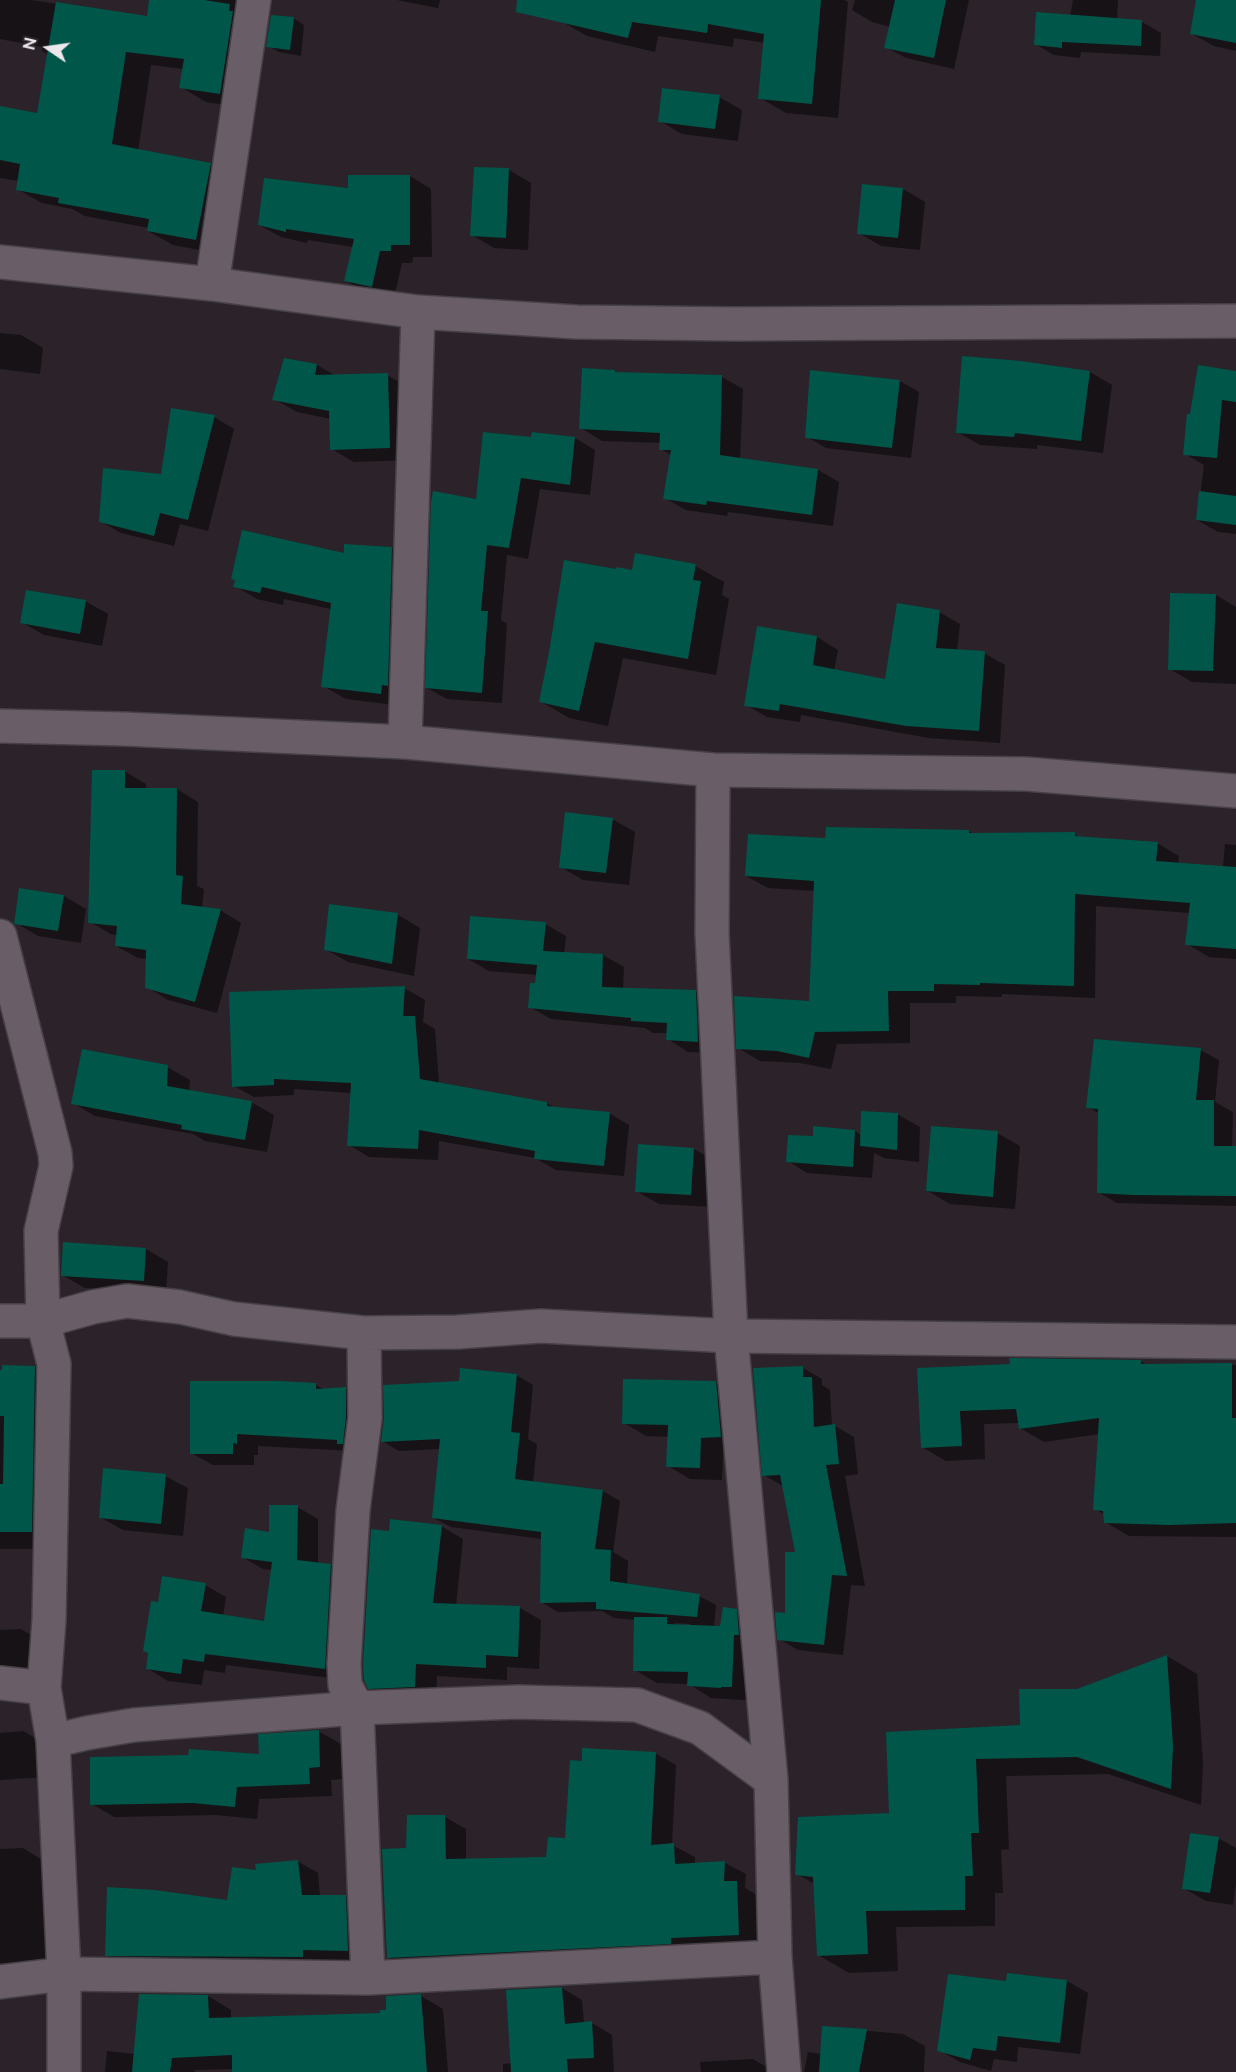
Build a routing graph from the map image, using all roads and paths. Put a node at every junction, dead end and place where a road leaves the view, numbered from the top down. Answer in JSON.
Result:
{"nodes":[{"id":1,"x":254,"y":0,"type":"edge"},
{"id":2,"x":0,"y":262,"type":"edge"},
{"id":3,"x":212,"y":284,"type":"junction"},
{"id":4,"x":418,"y":312,"type":"junction"},
{"id":5,"x":1236,"y":321,"type":"edge"},
{"id":6,"x":0,"y":726,"type":"edge"},
{"id":7,"x":405,"y":742,"type":"junction"},
{"id":8,"x":713,"y":770,"type":"junction"},
{"id":9,"x":1236,"y":792,"type":"edge"},
{"id":10,"x":0,"y":936,"type":"edge"},
{"id":11,"x":0,"y":1321,"type":"edge"},
{"id":12,"x":43,"y":1321,"type":"junction"},
{"id":13,"x":364,"y":1333,"type":"junction"},
{"id":14,"x":731,"y":1336,"type":"junction"},
{"id":15,"x":1236,"y":1342,"type":"edge"},
{"id":16,"x":0,"y":1683,"type":"edge"},
{"id":17,"x":44,"y":1688,"type":"junction"},
{"id":18,"x":357,"y":1708,"type":"junction"},
{"id":19,"x":53,"y":1741,"type":"junction"},
{"id":20,"x":771,"y":1780,"type":"junction"},
{"id":21,"x":775,"y":1957,"type":"junction"},
{"id":22,"x":64,"y":1974,"type":"junction"},
{"id":23,"x":368,"y":1978,"type":"junction"},
{"id":24,"x":0,"y":1982,"type":"edge"},
{"id":25,"x":64,"y":2072,"type":"edge"},
{"id":26,"x":784,"y":2072,"type":"edge"}],
"edges":[{"from":1,"to":3,"type":"street"},
{"from":2,"to":3,"type":"street"},
{"from":3,"to":4,"type":"street"},
{"from":4,"to":5,"type":"street"},
{"from":4,"to":7,"type":"street"},
{"from":6,"to":7,"type":"street"},
{"from":7,"to":8,"type":"street"},
{"from":8,"to":9,"type":"street"},
{"from":8,"to":14,"type":"street"},
{"from":10,"to":12,"type":"street"},
{"from":11,"to":12,"type":"street"},
{"from":12,"to":13,"type":"street"},
{"from":12,"to":17,"type":"street"},
{"from":13,"to":14,"type":"street"},
{"from":13,"to":18,"type":"street"},
{"from":14,"to":15,"type":"street"},
{"from":14,"to":20,"type":"street"},
{"from":16,"to":17,"type":"street"},
{"from":17,"to":19,"type":"street"},
{"from":18,"to":19,"type":"street"},
{"from":18,"to":20,"type":"street"},
{"from":18,"to":23,"type":"street"},
{"from":19,"to":22,"type":"street"},
{"from":20,"to":21,"type":"street"},
{"from":21,"to":23,"type":"street"},
{"from":21,"to":26,"type":"street"},
{"from":22,"to":23,"type":"street"},
{"from":22,"to":24,"type":"street"},
{"from":22,"to":25,"type":"street"}]}
